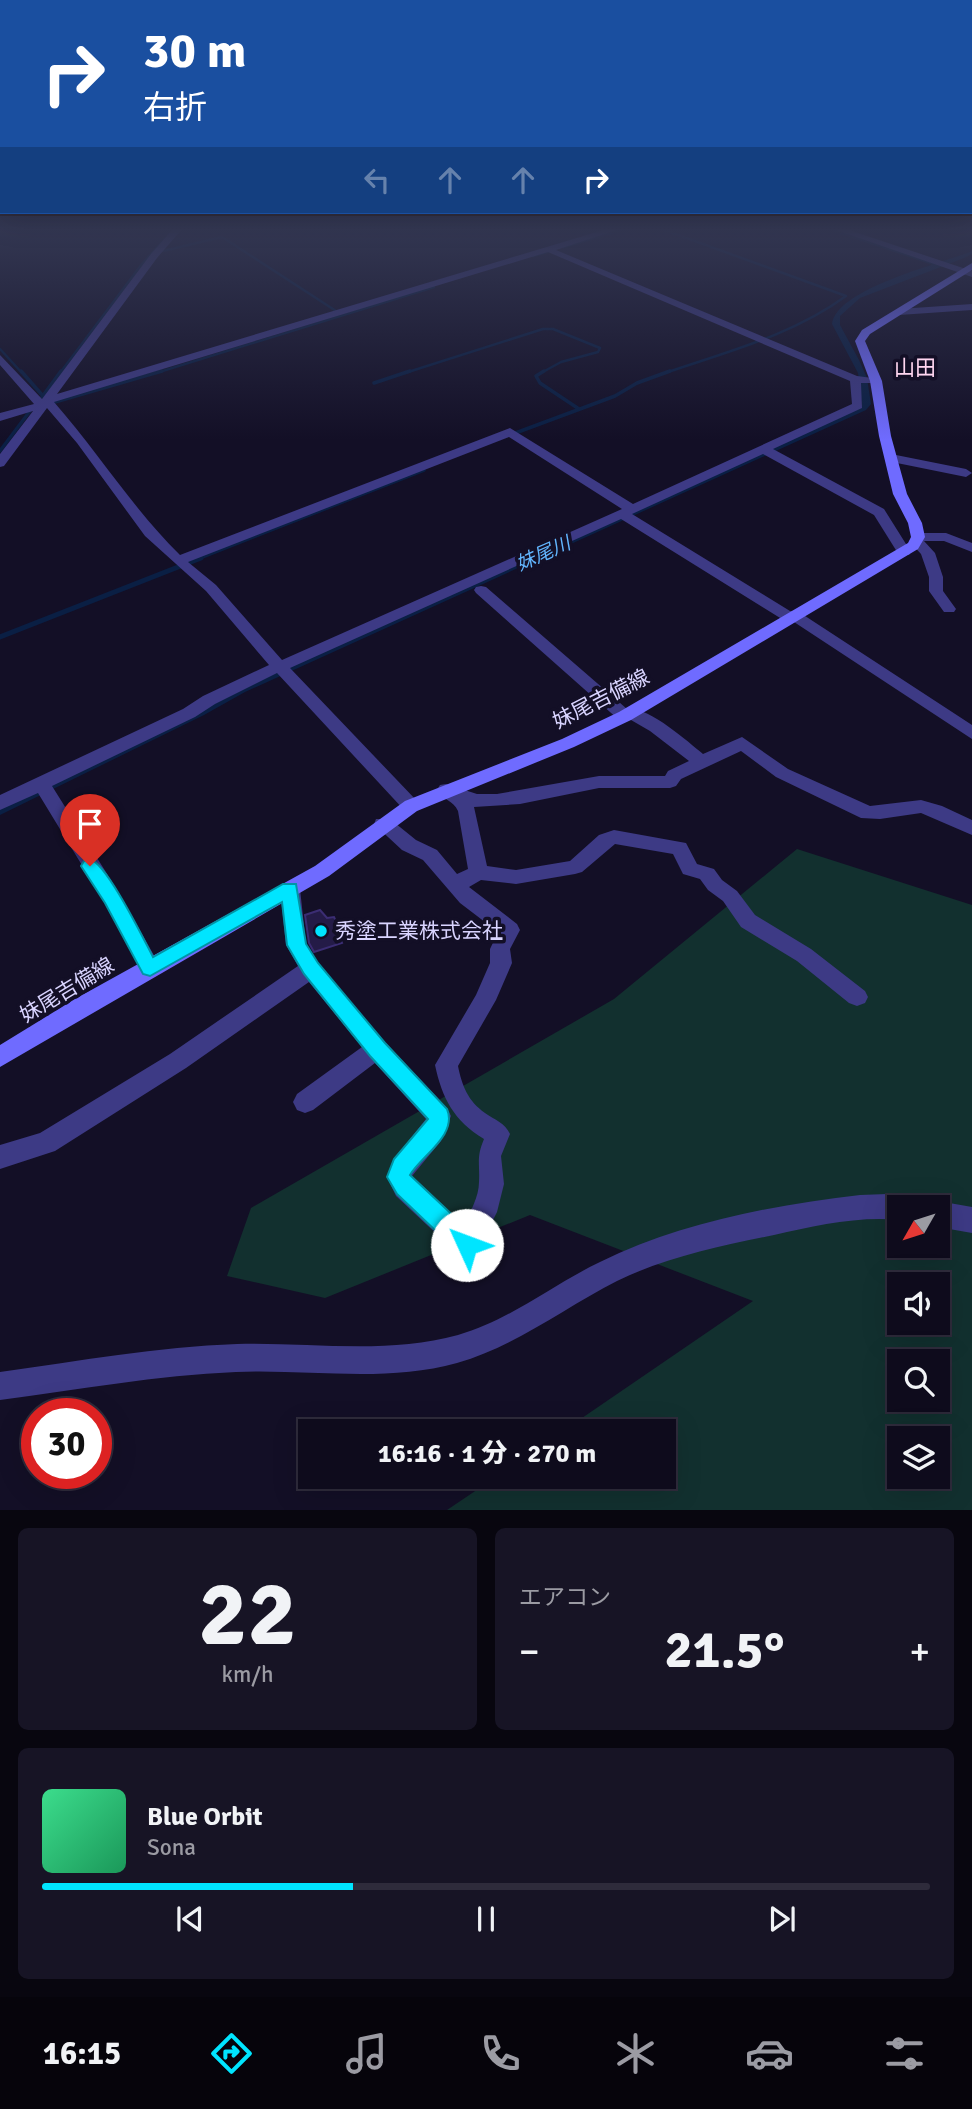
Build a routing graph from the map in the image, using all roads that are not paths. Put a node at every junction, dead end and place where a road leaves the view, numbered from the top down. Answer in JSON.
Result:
{"nodes":[{"id":1,"x":122,"y":298,"type":"edge"},
{"id":2,"x":392,"y":298,"type":"edge"},
{"id":3,"x":662,"y":298,"type":"edge"},
{"id":4,"x":917,"y":298,"type":"edge"},
{"id":5,"x":972,"y":307,"type":"edge"},
{"id":6,"x":899,"y":312,"type":"junction"},
{"id":7,"x":0,"y":358,"type":"edge"},
{"id":8,"x":856,"y":379,"type":"junction"},
{"id":9,"x":874,"y":381,"type":"junction"},
{"id":10,"x":44,"y":403,"type":"junction"},
{"id":11,"x":0,"y":417,"type":"edge"},
{"id":12,"x":766,"y":450,"type":"junction"},
{"id":13,"x":891,"y":458,"type":"junction"},
{"id":14,"x":0,"y":463,"type":"edge"},
{"id":15,"x":966,"y":472,"type":"dead end"},
{"id":16,"x":627,"y":514,"type":"junction"},
{"id":17,"x":913,"y":544,"type":"junction"},
{"id":18,"x":972,"y":548,"type":"edge"},
{"id":19,"x":181,"y":564,"type":"junction"},
{"id":20,"x":481,"y":590,"type":"dead end"},
{"id":21,"x":949,"y":609,"type":"dead end"},
{"id":22,"x":792,"y":617,"type":"junction"},
{"id":23,"x":282,"y":669,"type":"junction"},
{"id":24,"x":628,"y":715,"type":"junction"},
{"id":25,"x":972,"y":733,"type":"edge"},
{"id":26,"x":702,"y":762,"type":"junction"},
{"id":27,"x":45,"y":788,"type":"junction"},
{"id":28,"x":454,"y":795,"type":"junction"},
{"id":29,"x":0,"y":803,"type":"edge"},
{"id":30,"x":411,"y":806,"type":"junction"},
{"id":31,"x":383,"y":824,"type":"junction"},
{"id":32,"x":972,"y":828,"type":"edge"},
{"id":33,"x":478,"y":872,"type":"junction"},
{"id":34,"x":455,"y":885,"type":"junction"},
{"id":35,"x":290,"y":889,"type":"junction"},
{"id":36,"x":150,"y":968,"type":"junction"},
{"id":37,"x":311,"y":969,"type":"junction"},
{"id":38,"x":857,"y":997,"type":"dead end"},
{"id":39,"x":377,"y":1049,"type":"junction"},
{"id":40,"x":0,"y":1058,"type":"edge"},
{"id":41,"x":304,"y":1102,"type":"dead end"},
{"id":42,"x":0,"y":1157,"type":"edge"},
{"id":43,"x":887,"y":1206,"type":"edge"},
{"id":44,"x":950,"y":1216,"type":"edge"},
{"id":45,"x":972,"y":1220,"type":"edge"},
{"id":46,"x":0,"y":1386,"type":"edge"}],
"edges":[{"from":1,"to":10,"type":"street"},
{"from":2,"to":10,"type":"street"},
{"from":3,"to":8,"type":"street"},
{"from":4,"to":6,"type":"main road"},
{"from":5,"to":6,"type":"street"},
{"from":6,"to":9,"type":"main road"},
{"from":7,"to":10,"type":"street"},
{"from":8,"to":9,"type":"street"},
{"from":8,"to":12,"type":"street"},
{"from":9,"to":13,"type":"main road"},
{"from":10,"to":11,"type":"street"},
{"from":10,"to":14,"type":"street"},
{"from":10,"to":19,"type":"street"},
{"from":12,"to":16,"type":"street"},
{"from":12,"to":17,"type":"street"},
{"from":13,"to":15,"type":"street"},
{"from":13,"to":17,"type":"main road"},
{"from":16,"to":19,"type":"street"},
{"from":16,"to":22,"type":"street"},
{"from":16,"to":23,"type":"street"},
{"from":17,"to":18,"type":"street"},
{"from":17,"to":21,"type":"street"},
{"from":17,"to":22,"type":"main road","name":"妹尾吉備線"},
{"from":19,"to":23,"type":"street"},
{"from":20,"to":24,"type":"street"},
{"from":22,"to":24,"type":"main road","name":"妹尾吉備線"},
{"from":22,"to":25,"type":"street"},
{"from":23,"to":27,"type":"street"},
{"from":23,"to":30,"type":"street"},
{"from":24,"to":26,"type":"street"},
{"from":24,"to":28,"type":"main road","name":"妹尾吉備線"},
{"from":26,"to":28,"type":"street"},
{"from":26,"to":32,"type":"street"},
{"from":27,"to":29,"type":"street"},
{"from":27,"to":36,"type":"street"},
{"from":28,"to":30,"type":"main road","name":"妹尾吉備線"},
{"from":28,"to":33,"type":"street"},
{"from":30,"to":31,"type":"main road","name":"妹尾吉備線"},
{"from":31,"to":34,"type":"street"},
{"from":31,"to":35,"type":"main road","name":"妹尾吉備線"},
{"from":33,"to":34,"type":"street"},
{"from":33,"to":38,"type":"street"},
{"from":34,"to":39,"type":"street"},
{"from":35,"to":36,"type":"main road","name":"妹尾吉備線"},
{"from":35,"to":37,"type":"street"},
{"from":36,"to":40,"type":"main road","name":"妹尾吉備線"},
{"from":37,"to":39,"type":"street"},
{"from":37,"to":42,"type":"street"},
{"from":39,"to":41,"type":"street"},
{"from":43,"to":46,"type":"street"},
{"from":44,"to":45,"type":"street"}]}
